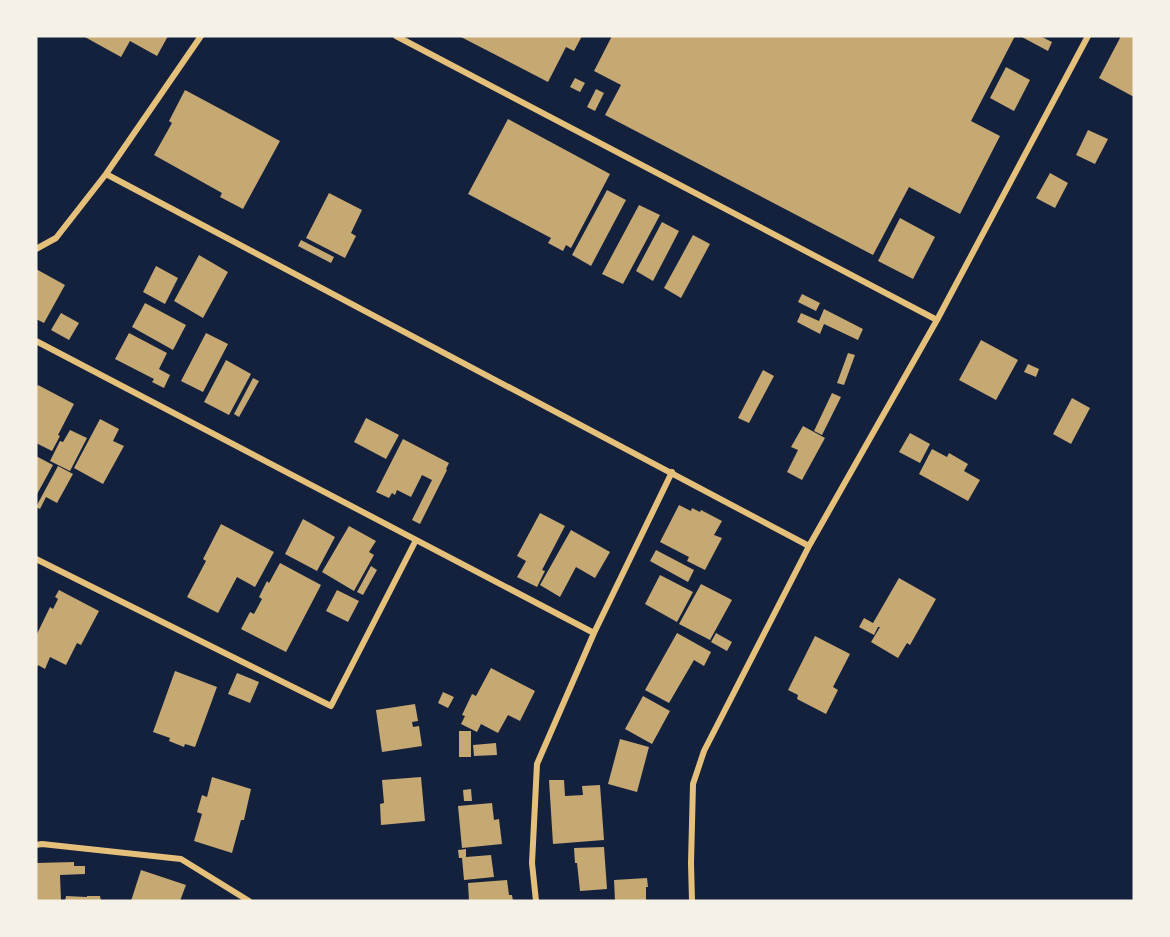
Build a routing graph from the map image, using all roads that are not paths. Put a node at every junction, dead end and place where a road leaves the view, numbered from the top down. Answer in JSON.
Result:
{"nodes":[{"id":1,"x":201,"y":36,"type":"edge"},
{"id":2,"x":396,"y":36,"type":"edge"},
{"id":3,"x":1088,"y":36,"type":"edge"},
{"id":4,"x":106,"y":174,"type":"junction"},
{"id":5,"x":36,"y":249,"type":"edge"},
{"id":6,"x":937,"y":320,"type":"junction"},
{"id":7,"x":36,"y":341,"type":"edge"},
{"id":8,"x":672,"y":472,"type":"junction"},
{"id":9,"x":416,"y":540,"type":"junction"},
{"id":10,"x":809,"y":546,"type":"junction"},
{"id":11,"x":36,"y":559,"type":"edge"},
{"id":12,"x":594,"y":633,"type":"junction"},
{"id":13,"x":36,"y":844,"type":"edge"},
{"id":14,"x":249,"y":901,"type":"edge"},
{"id":15,"x":536,"y":901,"type":"edge"},
{"id":16,"x":692,"y":901,"type":"edge"}],
"edges":[{"from":1,"to":4,"type":"street"},
{"from":2,"to":6,"type":"street"},
{"from":3,"to":6,"type":"street"},
{"from":4,"to":5,"type":"street"},
{"from":4,"to":8,"type":"street"},
{"from":6,"to":10,"type":"street"},
{"from":7,"to":9,"type":"street"},
{"from":8,"to":10,"type":"street"},
{"from":8,"to":12,"type":"street"},
{"from":9,"to":11,"type":"street"},
{"from":9,"to":12,"type":"street"},
{"from":10,"to":16,"type":"street"},
{"from":12,"to":15,"type":"street"},
{"from":13,"to":14,"type":"street"}]}
